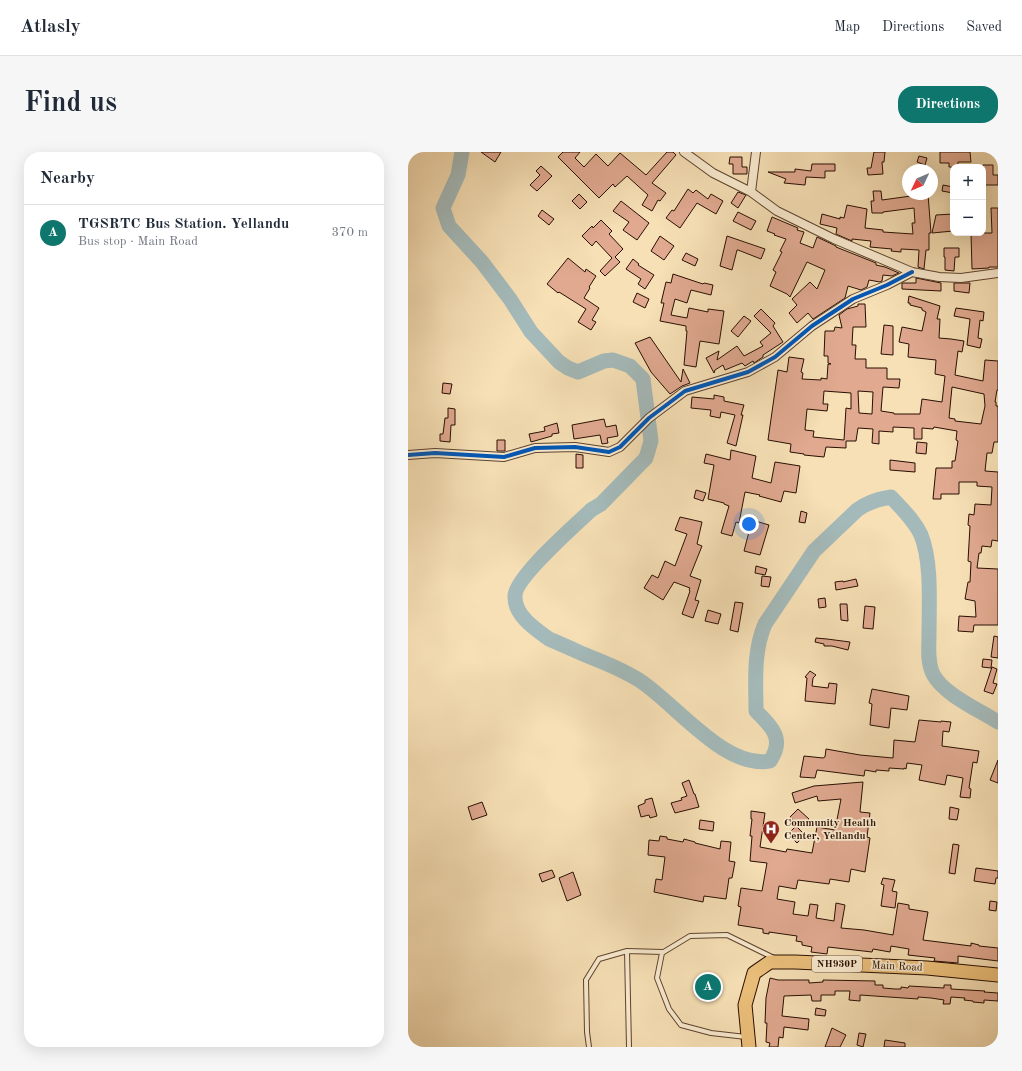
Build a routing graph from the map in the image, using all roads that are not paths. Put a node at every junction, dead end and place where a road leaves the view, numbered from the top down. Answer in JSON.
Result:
{"nodes":[{"id":1,"x":684,"y":152,"type":"edge"},
{"id":2,"x":756,"y":152,"type":"edge"},
{"id":3,"x":751,"y":192,"type":"junction"},
{"id":4,"x":912,"y":272,"type":"junction"},
{"id":5,"x":998,"y":273,"type":"edge"},
{"id":6,"x":408,"y":455,"type":"edge"},
{"id":7,"x":627,"y":951,"type":"junction"},
{"id":8,"x":663,"y":952,"type":"junction"},
{"id":9,"x":783,"y":962,"type":"junction"},
{"id":10,"x":998,"y":975,"type":"edge"},
{"id":11,"x":748,"y":1042,"type":"edge"},
{"id":12,"x":589,"y":1047,"type":"edge"},
{"id":13,"x":629,"y":1047,"type":"edge"}],
"edges":[{"from":1,"to":3,"type":"street"},
{"from":2,"to":3,"type":"street"},
{"from":3,"to":4,"type":"street"},
{"from":4,"to":5,"type":"street"},
{"from":4,"to":6,"type":"street"},
{"from":7,"to":8,"type":"lane"},
{"from":7,"to":12,"type":"lane"},
{"from":7,"to":13,"type":"lane"},
{"from":8,"to":9,"type":"lane"},
{"from":8,"to":11,"type":"lane"},
{"from":9,"to":10,"type":"highway","name":"Main Road","number":"NH930P"},
{"from":9,"to":11,"type":"highway","name":"Main Road","number":"NH930P"}]}
